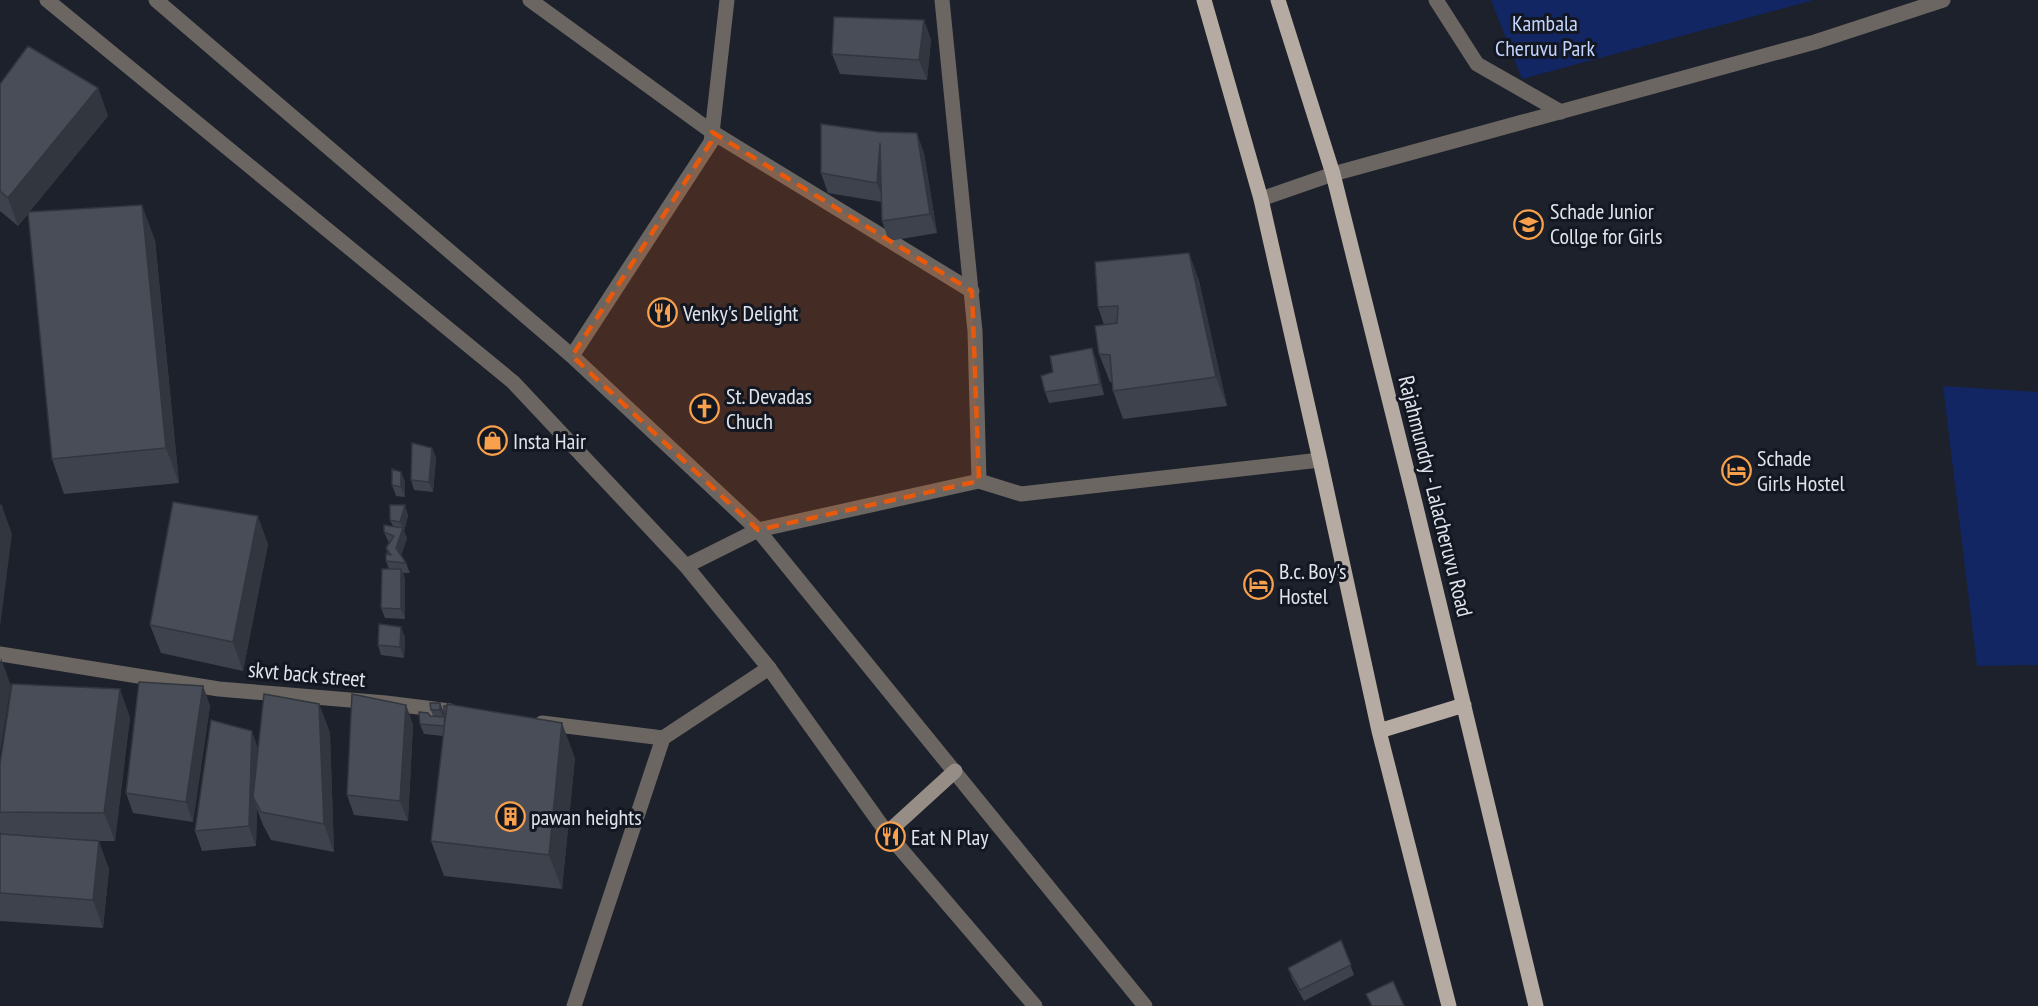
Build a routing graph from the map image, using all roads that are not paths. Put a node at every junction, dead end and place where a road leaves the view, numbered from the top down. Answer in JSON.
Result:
{"nodes":[{"id":1,"x":47,"y":0,"type":"edge"},
{"id":2,"x":156,"y":0,"type":"edge"},
{"id":3,"x":530,"y":0,"type":"edge"},
{"id":4,"x":727,"y":0,"type":"edge"},
{"id":5,"x":942,"y":0,"type":"edge"},
{"id":6,"x":1204,"y":0,"type":"edge"},
{"id":7,"x":1278,"y":0,"type":"edge"},
{"id":8,"x":1436,"y":0,"type":"edge"},
{"id":9,"x":1943,"y":0,"type":"edge"},
{"id":10,"x":1561,"y":112,"type":"junction"},
{"id":11,"x":712,"y":132,"type":"junction"},
{"id":12,"x":1333,"y":174,"type":"junction"},
{"id":13,"x":1261,"y":199,"type":"junction"},
{"id":14,"x":972,"y":291,"type":"junction"},
{"id":15,"x":572,"y":356,"type":"junction"},
{"id":16,"x":1320,"y":460,"type":"junction"},
{"id":17,"x":979,"y":481,"type":"junction"},
{"id":18,"x":758,"y":530,"type":"junction"},
{"id":19,"x":686,"y":566,"type":"junction"},
{"id":20,"x":0,"y":654,"type":"edge"},
{"id":21,"x":769,"y":668,"type":"junction"},
{"id":22,"x":1464,"y":705,"type":"junction"},
{"id":23,"x":467,"y":714,"type":"edge"},
{"id":24,"x":524,"y":721,"type":"edge"},
{"id":25,"x":1379,"y":731,"type":"junction"},
{"id":26,"x":663,"y":738,"type":"junction"},
{"id":27,"x":955,"y":771,"type":"junction"},
{"id":28,"x":887,"y":833,"type":"junction"},
{"id":29,"x":574,"y":1006,"type":"edge"},
{"id":30,"x":1035,"y":1006,"type":"edge"},
{"id":31,"x":1145,"y":1006,"type":"edge"},
{"id":32,"x":1449,"y":1006,"type":"edge"},
{"id":33,"x":1536,"y":1006,"type":"edge"}],
"edges":[{"from":1,"to":19,"type":"street"},
{"from":2,"to":15,"type":"street"},
{"from":3,"to":11,"type":"street"},
{"from":4,"to":11,"type":"street"},
{"from":5,"to":14,"type":"street"},
{"from":6,"to":13,"type":"main road"},
{"from":7,"to":12,"type":"main road","name":"Rajahmundry - Lalacheruvu Road"},
{"from":8,"to":10,"type":"street"},
{"from":9,"to":10,"type":"street"},
{"from":10,"to":12,"type":"street"},
{"from":11,"to":14,"type":"street"},
{"from":11,"to":15,"type":"street"},
{"from":12,"to":13,"type":"street"},
{"from":12,"to":22,"type":"main road","name":"Rajahmundry - Lalacheruvu Road"},
{"from":13,"to":16,"type":"main road"},
{"from":14,"to":17,"type":"street"},
{"from":15,"to":18,"type":"street"},
{"from":16,"to":17,"type":"street"},
{"from":16,"to":25,"type":"main road"},
{"from":17,"to":18,"type":"street"},
{"from":18,"to":19,"type":"street"},
{"from":18,"to":27,"type":"street"},
{"from":19,"to":21,"type":"street"},
{"from":20,"to":23,"type":"street","name":"skvt back street"},
{"from":21,"to":26,"type":"street"},
{"from":21,"to":28,"type":"street"},
{"from":22,"to":25,"type":"main road"},
{"from":22,"to":33,"type":"main road","name":"Rajahmundry - Lalacheruvu Road"},
{"from":24,"to":26,"type":"street"},
{"from":25,"to":32,"type":"main road"},
{"from":26,"to":29,"type":"street"},
{"from":27,"to":28,"type":"main road"},
{"from":27,"to":31,"type":"street"},
{"from":28,"to":30,"type":"street"}]}
